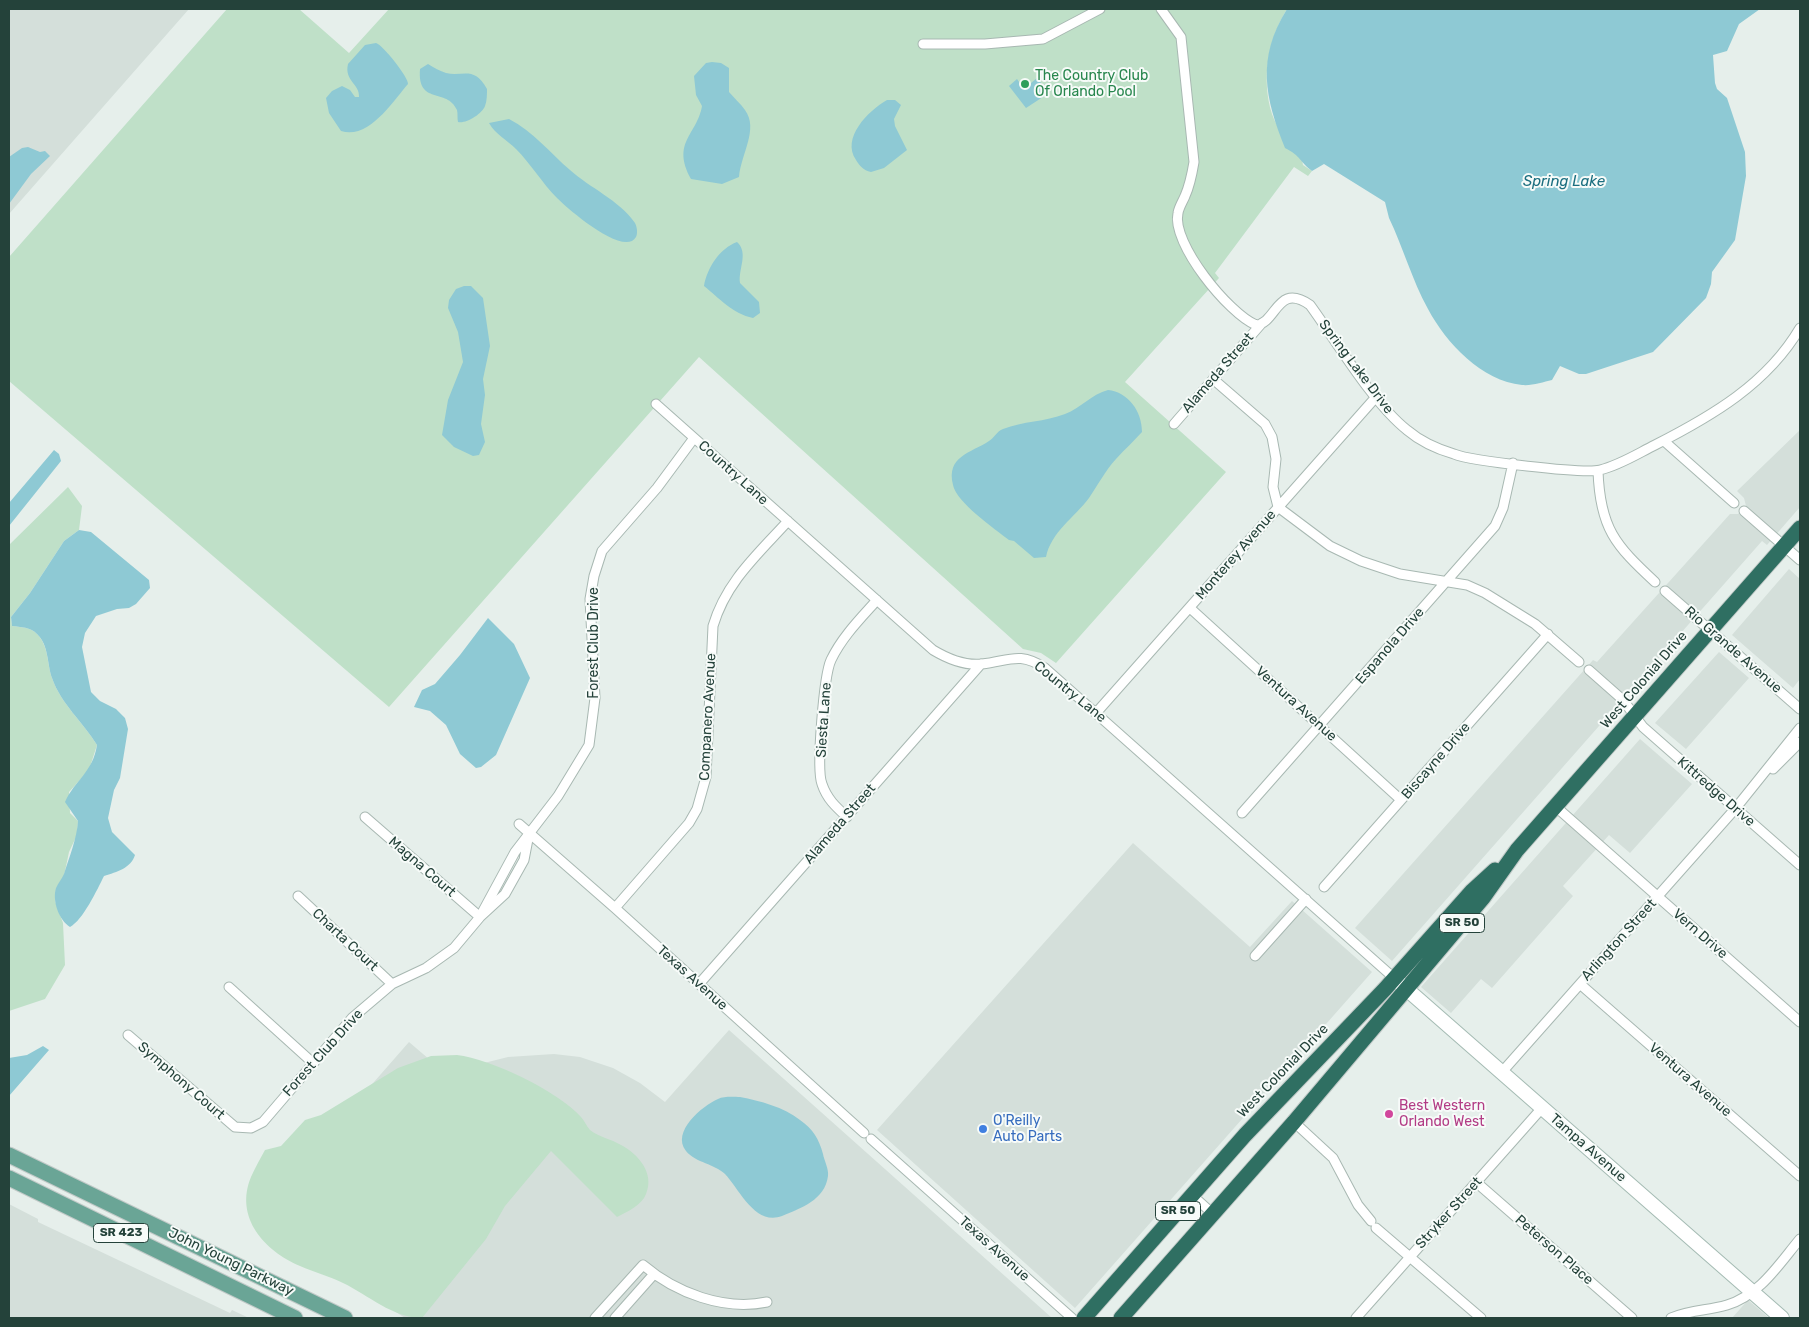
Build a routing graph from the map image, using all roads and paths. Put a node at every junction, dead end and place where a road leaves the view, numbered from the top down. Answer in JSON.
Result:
{"nodes":[{"id":1,"x":1100,"y":9,"type":"edge"},
{"id":2,"x":1161,"y":9,"type":"edge"},
{"id":3,"x":922,"y":44,"type":"dead end"},
{"id":4,"x":1262,"y":323,"type":"junction"},
{"id":5,"x":1800,"y":328,"type":"edge"},
{"id":6,"x":1214,"y":379,"type":"junction"},
{"id":7,"x":1376,"y":397,"type":"junction"},
{"id":8,"x":656,"y":404,"type":"dead end"},
{"id":9,"x":1174,"y":424,"type":"dead end"},
{"id":10,"x":694,"y":438,"type":"junction"},
{"id":11,"x":1664,"y":441,"type":"junction"},
{"id":12,"x":1513,"y":464,"type":"junction"},
{"id":13,"x":1598,"y":471,"type":"junction"},
{"id":14,"x":1734,"y":503,"type":"dead end"},
{"id":15,"x":1278,"y":507,"type":"junction"},
{"id":16,"x":1744,"y":512,"type":"dead end"},
{"id":17,"x":788,"y":521,"type":"junction"},
{"id":18,"x":1800,"y":528,"type":"edge"},
{"id":19,"x":1784,"y":546,"type":"junction"},
{"id":20,"x":1800,"y":560,"type":"edge"},
{"id":21,"x":1447,"y":581,"type":"junction"},
{"id":22,"x":1655,"y":582,"type":"dead end"},
{"id":23,"x":1665,"y":592,"type":"dead end"},
{"id":24,"x":877,"y":600,"type":"junction"},
{"id":25,"x":1190,"y":608,"type":"junction"},
{"id":26,"x":1709,"y":630,"type":"junction"},
{"id":27,"x":1548,"y":634,"type":"junction"},
{"id":28,"x":1580,"y":662,"type":"dead end"},
{"id":29,"x":981,"y":664,"type":"junction"},
{"id":30,"x":1589,"y":670,"type":"dead end"},
{"id":31,"x":1800,"y":709,"type":"edge"},
{"id":32,"x":1096,"y":713,"type":"junction"},
{"id":33,"x":1635,"y":716,"type":"junction"},
{"id":34,"x":1320,"y":725,"type":"junction"},
{"id":35,"x":1800,"y":728,"type":"edge"},
{"id":36,"x":1800,"y":742,"type":"edge"},
{"id":37,"x":1401,"y":800,"type":"junction"},
{"id":38,"x":1555,"y":806,"type":"junction"},
{"id":39,"x":1735,"y":808,"type":"junction"},
{"id":40,"x":1242,"y":814,"type":"dead end"},
{"id":41,"x":365,"y":817,"type":"dead end"},
{"id":42,"x":847,"y":817,"type":"junction"},
{"id":43,"x":519,"y":824,"type":"dead end"},
{"id":44,"x":529,"y":834,"type":"junction"},
{"id":45,"x":1513,"y":854,"type":"junction"},
{"id":46,"x":1800,"y":865,"type":"edge"},
{"id":47,"x":1324,"y":887,"type":"dead end"},
{"id":48,"x":298,"y":896,"type":"dead end"},
{"id":49,"x":1657,"y":897,"type":"junction"},
{"id":50,"x":1306,"y":899,"type":"junction"},
{"id":51,"x":615,"y":908,"type":"junction"},
{"id":52,"x":480,"y":916,"type":"junction"},
{"id":53,"x":1255,"y":956,"type":"dead end"},
{"id":54,"x":1394,"y":978,"type":"junction"},
{"id":55,"x":392,"y":984,"type":"junction"},
{"id":56,"x":699,"y":984,"type":"junction"},
{"id":57,"x":1580,"y":984,"type":"junction"},
{"id":58,"x":229,"y":987,"type":"dead end"},
{"id":59,"x":1406,"y":988,"type":"junction"},
{"id":60,"x":1800,"y":1022,"type":"edge"},
{"id":61,"x":128,"y":1035,"type":"dead end"},
{"id":62,"x":313,"y":1063,"type":"junction"},
{"id":63,"x":1502,"y":1072,"type":"junction"},
{"id":64,"x":1542,"y":1108,"type":"junction"},
{"id":65,"x":1294,"y":1122,"type":"junction"},
{"id":66,"x":235,"y":1127,"type":"joint"},
{"id":67,"x":864,"y":1133,"type":"dead end"},
{"id":68,"x":871,"y":1139,"type":"dead end"},
{"id":69,"x":9,"y":1155,"type":"edge"},
{"id":70,"x":1800,"y":1176,"type":"edge"},
{"id":71,"x":9,"y":1178,"type":"edge"},
{"id":72,"x":1476,"y":1182,"type":"junction"},
{"id":73,"x":1192,"y":1195,"type":"junction"},
{"id":74,"x":1213,"y":1214,"type":"junction"},
{"id":75,"x":1800,"y":1239,"type":"edge"},
{"id":76,"x":1410,"y":1256,"type":"junction"},
{"id":77,"x":654,"y":1274,"type":"junction"},
{"id":78,"x":233,"y":1287,"type":"junction"},
{"id":79,"x":1754,"y":1293,"type":"junction"},
{"id":80,"x":767,"y":1302,"type":"dead end"},
{"id":81,"x":295,"y":1318,"type":"edge"},
{"id":82,"x":330,"y":1318,"type":"edge"},
{"id":83,"x":345,"y":1318,"type":"edge"},
{"id":84,"x":595,"y":1318,"type":"edge"},
{"id":85,"x":615,"y":1318,"type":"edge"},
{"id":86,"x":1072,"y":1318,"type":"edge"},
{"id":87,"x":1084,"y":1318,"type":"edge"},
{"id":88,"x":1120,"y":1318,"type":"edge"},
{"id":89,"x":1356,"y":1318,"type":"edge"},
{"id":90,"x":1481,"y":1318,"type":"edge"},
{"id":91,"x":1632,"y":1318,"type":"edge"},
{"id":92,"x":1672,"y":1318,"type":"edge"},
{"id":93,"x":1782,"y":1318,"type":"edge"}],
"edges":[{"from":1,"to":3,"type":"street"},
{"from":2,"to":4,"type":"street"},
{"from":4,"to":6,"type":"street","name":"Alameda Street"},
{"from":4,"to":7,"type":"street","name":"Spring Lake Drive"},
{"from":5,"to":11,"type":"street","name":"Spring Lake Drive"},
{"from":6,"to":9,"type":"street","name":"Alameda Street"},
{"from":6,"to":15,"type":"street"},
{"from":7,"to":12,"type":"street","name":"Spring Lake Drive"},
{"from":7,"to":15,"type":"street","name":"Monterey Avenue"},
{"from":8,"to":10,"type":"street","name":"Country Lane"},
{"from":10,"to":17,"type":"street","name":"Country Lane"},
{"from":10,"to":44,"type":"street","name":"Forest Club Drive"},
{"from":11,"to":13,"type":"street","name":"Spring Lake Drive"},
{"from":11,"to":14,"type":"street"},
{"from":12,"to":13,"type":"street","name":"Spring Lake Drive"},
{"from":12,"to":21,"type":"street","name":"Espanola Drive"},
{"from":13,"to":22,"type":"street"},
{"from":15,"to":21,"type":"street"},
{"from":15,"to":25,"type":"street","name":"Monterey Avenue"},
{"from":16,"to":19,"type":"street"},
{"from":17,"to":24,"type":"street","name":"Country Lane"},
{"from":17,"to":51,"type":"street","name":"Companero Avenue"},
{"from":18,"to":19,"type":"highway","name":"West Colonial Drive","number":"SR 50"},
{"from":19,"to":20,"type":"street"},
{"from":19,"to":26,"type":"highway","name":"West Colonial Drive","number":"SR 50"},
{"from":21,"to":27,"type":"street"},
{"from":21,"to":34,"type":"street","name":"Espanola Drive"},
{"from":23,"to":26,"type":"street","name":"Rio Grande Avenue"},
{"from":24,"to":29,"type":"street","name":"Country Lane"},
{"from":24,"to":42,"type":"street","name":"Siesta Lane"},
{"from":25,"to":32,"type":"street","name":"Monterey Avenue"},
{"from":25,"to":34,"type":"street","name":"Ventura Avenue"},
{"from":26,"to":31,"type":"street","name":"Rio Grande Avenue"},
{"from":26,"to":33,"type":"highway","name":"West Colonial Drive","number":"SR 50"},
{"from":27,"to":28,"type":"street"},
{"from":27,"to":37,"type":"street","name":"Biscayne Drive"},
{"from":29,"to":32,"type":"street","name":"Country Lane"},
{"from":29,"to":42,"type":"street","name":"Alameda Street"},
{"from":30,"to":33,"type":"street","name":"Kittredge Drive"},
{"from":32,"to":50,"type":"street","name":"Country Lane"},
{"from":33,"to":38,"type":"highway","name":"West Colonial Drive","number":"SR 50"},
{"from":33,"to":39,"type":"street","name":"Kittredge Drive"},
{"from":34,"to":37,"type":"street","name":"Ventura Avenue"},
{"from":34,"to":40,"type":"street","name":"Espanola Drive"},
{"from":35,"to":39,"type":"street","name":"Arlington Street"},
{"from":36,"to":39,"type":"street","name":"Arlington Street"},
{"from":37,"to":47,"type":"street","name":"Biscayne Drive"},
{"from":38,"to":45,"type":"highway","name":"West Colonial Drive","number":"SR 50"},
{"from":38,"to":49,"type":"street","name":"Vern Drive"},
{"from":39,"to":46,"type":"street","name":"Kittredge Drive"},
{"from":39,"to":49,"type":"street","name":"Arlington Street"},
{"from":41,"to":52,"type":"street","name":"Magna Court"},
{"from":42,"to":56,"type":"street","name":"Alameda Street"},
{"from":43,"to":44,"type":"street","name":"Texas Avenue"},
{"from":44,"to":51,"type":"street","name":"Texas Avenue"},
{"from":44,"to":52,"type":"street","name":"Forest Club Drive"},
{"from":45,"to":54,"type":"highway","name":"West Colonial Drive","number":"SR 50"},
{"from":45,"to":59,"type":"highway","name":"West Colonial Drive","number":"SR 50"},
{"from":48,"to":55,"type":"street","name":"Charta Court"},
{"from":49,"to":57,"type":"street","name":"Arlington Street"},
{"from":49,"to":60,"type":"street","name":"Vern Drive"},
{"from":50,"to":53,"type":"street"},
{"from":50,"to":54,"type":"street","name":"Country Lane"},
{"from":51,"to":56,"type":"street","name":"Texas Avenue"},
{"from":52,"to":55,"type":"street","name":"Forest Club Drive"},
{"from":54,"to":59,"type":"street","name":"Tampa Avenue"},
{"from":54,"to":73,"type":"highway","name":"West Colonial Drive","number":"SR 50"},
{"from":55,"to":62,"type":"street","name":"Forest Club Drive"},
{"from":56,"to":67,"type":"street","name":"Texas Avenue"},
{"from":57,"to":63,"type":"street","name":"Arlington Street"},
{"from":57,"to":70,"type":"street","name":"Ventura Avenue"},
{"from":58,"to":62,"type":"street"},
{"from":59,"to":63,"type":"street","name":"Tampa Avenue"},
{"from":59,"to":65,"type":"highway","name":"West Colonial Drive","number":"SR 50"},
{"from":61,"to":66,"type":"street","name":"Symphony Court"},
{"from":62,"to":66,"type":"street","name":"Forest Club Drive"},
{"from":63,"to":64,"type":"street","name":"Tampa Avenue"},
{"from":64,"to":72,"type":"street","name":"Stryker Street"},
{"from":64,"to":79,"type":"street","name":"Tampa Avenue"},
{"from":65,"to":74,"type":"highway","name":"West Colonial Drive","number":"SR 50"},
{"from":65,"to":76,"type":"street"},
{"from":68,"to":86,"type":"street","name":"Texas Avenue"},
{"from":69,"to":83,"type":"main road","name":"John Young Parkway","number":"SR 423"},
{"from":71,"to":78,"type":"main road","name":"John Young Parkway","number":"SR 423"},
{"from":72,"to":76,"type":"street","name":"Stryker Street"},
{"from":72,"to":91,"type":"street","name":"Peterson Place"},
{"from":73,"to":74,"type":"street"},
{"from":73,"to":87,"type":"highway","name":"West Colonial Drive","number":"SR 50"},
{"from":74,"to":88,"type":"highway","name":"West Colonial Drive","number":"SR 50"},
{"from":75,"to":79,"type":"street"},
{"from":76,"to":89,"type":"street","name":"Stryker Street"},
{"from":76,"to":90,"type":"street"},
{"from":77,"to":80,"type":"street"},
{"from":77,"to":84,"type":"street"},
{"from":77,"to":85,"type":"street"},
{"from":78,"to":81,"type":"main road","name":"John Young Parkway","number":"SR 423"},
{"from":78,"to":82,"type":"main road"},
{"from":79,"to":92,"type":"street"},
{"from":79,"to":93,"type":"street","name":"Tampa Avenue"}]}
